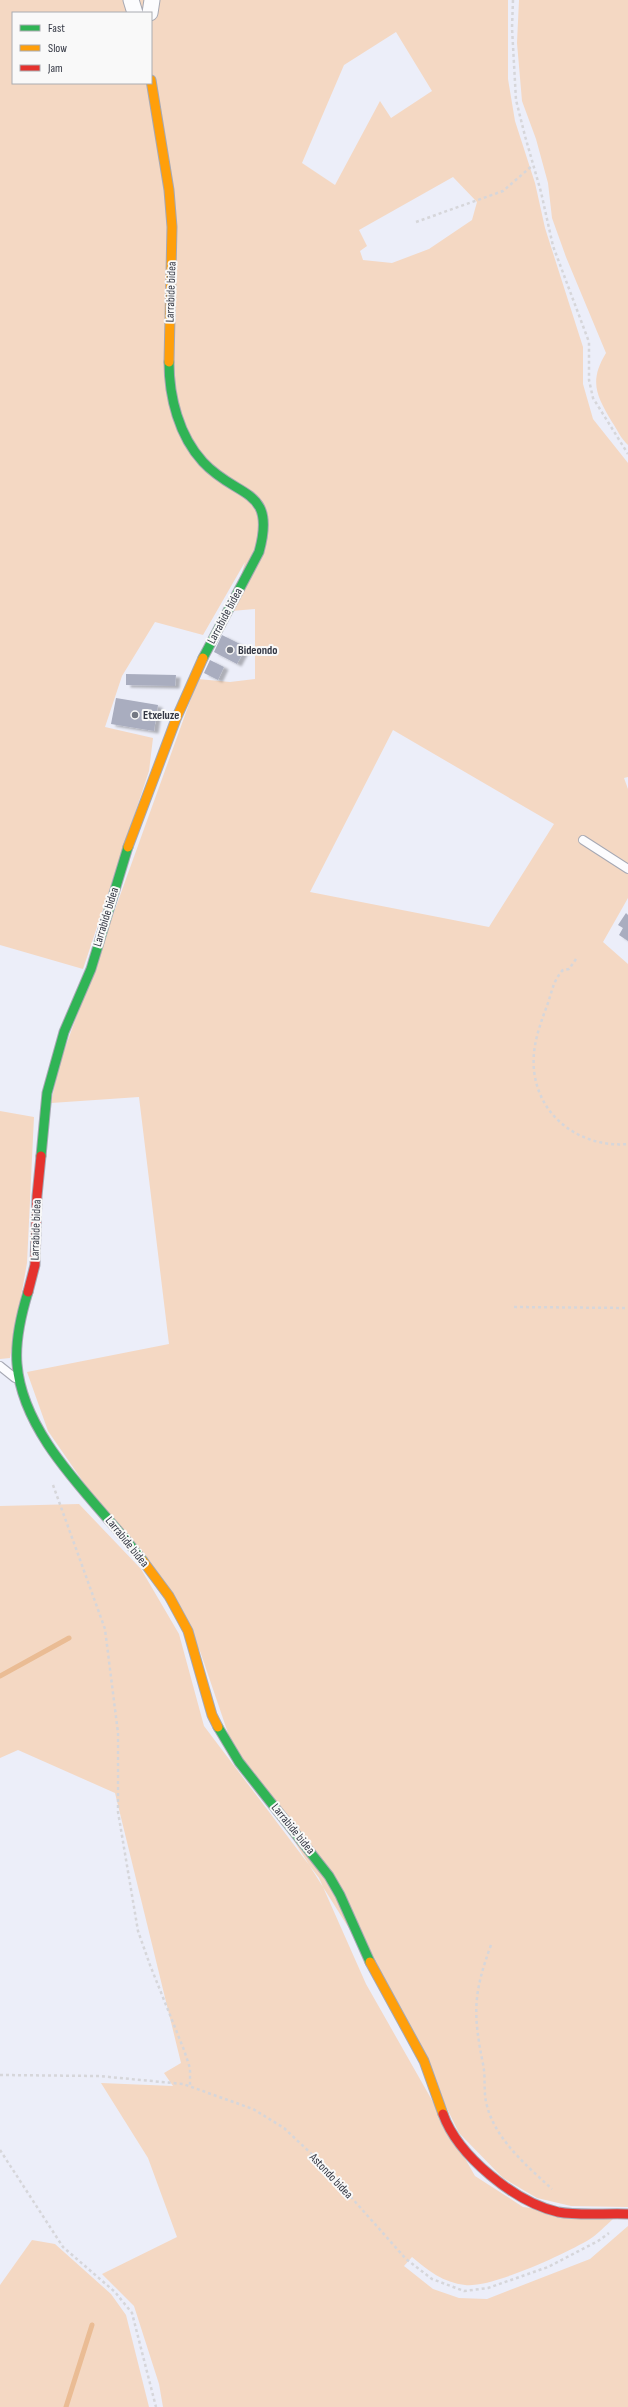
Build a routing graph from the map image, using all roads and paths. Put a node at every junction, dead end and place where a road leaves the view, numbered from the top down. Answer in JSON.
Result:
{"nodes":[{"id":1,"x":131,"y":0,"type":"edge"},
{"id":2,"x":152,"y":0,"type":"edge"},
{"id":3,"x":513,"y":0,"type":"edge"},
{"id":4,"x":135,"y":12,"type":"edge"},
{"id":5,"x":150,"y":12,"type":"edge"},
{"id":6,"x":152,"y":84,"type":"edge"},
{"id":7,"x":533,"y":165,"type":"junction"},
{"id":8,"x":416,"y":222,"type":"dead end"},
{"id":9,"x":628,"y":454,"type":"edge"},
{"id":10,"x":583,"y":840,"type":"dead end"},
{"id":11,"x":628,"y":869,"type":"edge"},
{"id":12,"x":576,"y":959,"type":"dead end"},
{"id":13,"x":628,"y":1144,"type":"edge"},
{"id":14,"x":514,"y":1307,"type":"dead end"},
{"id":15,"x":628,"y":1308,"type":"edge"},
{"id":16,"x":0,"y":1366,"type":"edge"},
{"id":17,"x":20,"y":1382,"type":"junction"},
{"id":18,"x":51,"y":1480,"type":"dead end"},
{"id":19,"x":490,"y":1945,"type":"dead end"},
{"id":20,"x":0,"y":2074,"type":"edge"},
{"id":21,"x":190,"y":2087,"type":"junction"},
{"id":22,"x":0,"y":2150,"type":"edge"},
{"id":23,"x":556,"y":2192,"type":"dead end"},
{"id":24,"x":628,"y":2214,"type":"edge"},
{"id":25,"x":610,"y":2232,"type":"dead end"},
{"id":26,"x":156,"y":2407,"type":"edge"}],
"edges":[{"from":1,"to":4,"type":"street"},
{"from":2,"to":5,"type":"street"},
{"from":3,"to":7,"type":"path"},
{"from":6,"to":17,"type":"street","name":"Larrabide bidea"},
{"from":7,"to":8,"type":"path"},
{"from":7,"to":9,"type":"path"},
{"from":10,"to":11,"type":"lane"},
{"from":12,"to":13,"type":"path"},
{"from":14,"to":15,"type":"path"},
{"from":16,"to":17,"type":"lane"},
{"from":17,"to":24,"type":"street","name":"Larrabide bidea"},
{"from":18,"to":21,"type":"path"},
{"from":19,"to":23,"type":"path"},
{"from":20,"to":21,"type":"path","name":"Astondo bidea"},
{"from":21,"to":25,"type":"path","name":"Astondo bidea"},
{"from":22,"to":26,"type":"path"}]}
